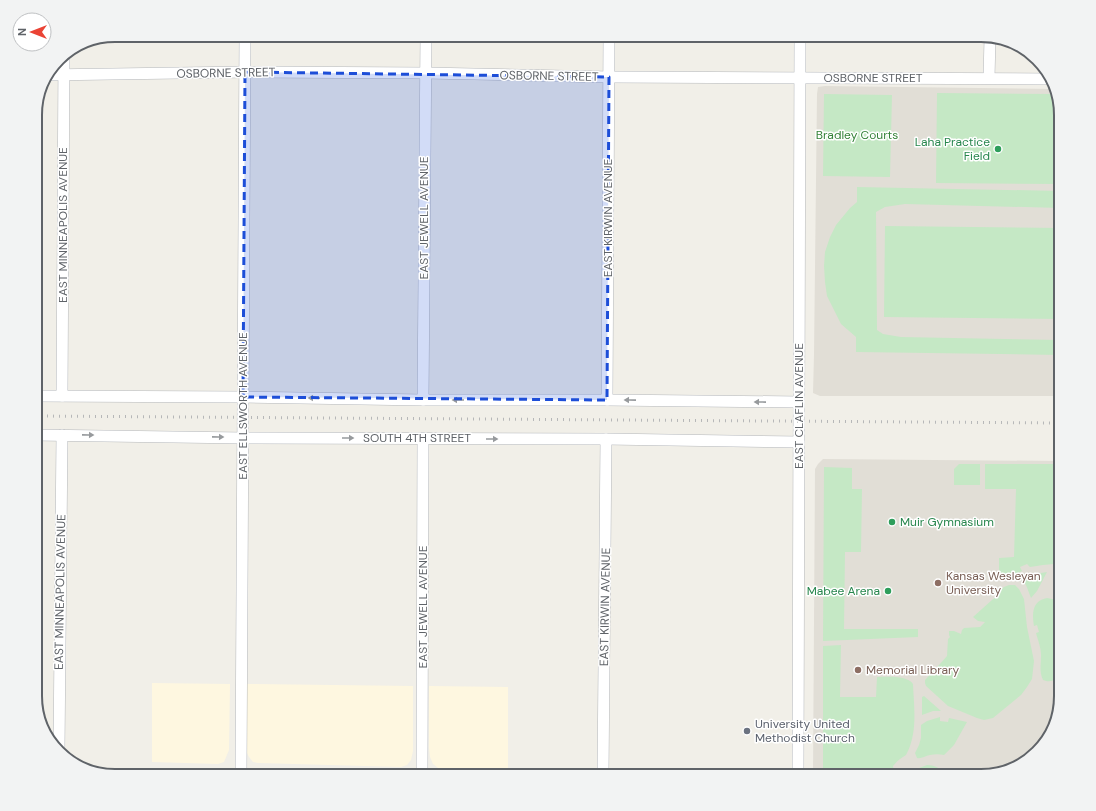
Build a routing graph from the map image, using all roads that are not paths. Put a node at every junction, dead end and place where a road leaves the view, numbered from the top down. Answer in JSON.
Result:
{"nodes":[{"id":1,"x":245,"y":42,"type":"edge"},
{"id":2,"x":426,"y":42,"type":"edge"},
{"id":3,"x":610,"y":42,"type":"edge"},
{"id":4,"x":800,"y":42,"type":"edge"},
{"id":5,"x":990,"y":43,"type":"edge"},
{"id":6,"x":64,"y":63,"type":"edge"},
{"id":7,"x":245,"y":72,"type":"junction"},
{"id":8,"x":426,"y":73,"type":"junction"},
{"id":9,"x":53,"y":75,"type":"edge"},
{"id":10,"x":64,"y":76,"type":"junction"},
{"id":11,"x":609,"y":77,"type":"junction"},
{"id":12,"x":800,"y":78,"type":"junction"},
{"id":13,"x":989,"y":78,"type":"junction"},
{"id":14,"x":1045,"y":79,"type":"edge"},
{"id":15,"x":42,"y":396,"type":"edge"},
{"id":16,"x":62,"y":396,"type":"junction"},
{"id":17,"x":243,"y":397,"type":"junction"},
{"id":18,"x":423,"y":400,"type":"junction"},
{"id":19,"x":607,"y":400,"type":"junction"},
{"id":20,"x":799,"y":402,"type":"junction"},
{"id":21,"x":42,"y":434,"type":"edge"},
{"id":22,"x":62,"y":434,"type":"junction"},
{"id":23,"x":243,"y":438,"type":"junction"},
{"id":24,"x":424,"y":438,"type":"junction"},
{"id":25,"x":606,"y":439,"type":"junction"},
{"id":26,"x":799,"y":442,"type":"junction"},
{"id":27,"x":59,"y":743,"type":"edge"},
{"id":28,"x":241,"y":769,"type":"edge"},
{"id":29,"x":422,"y":769,"type":"edge"},
{"id":30,"x":603,"y":769,"type":"edge"},
{"id":31,"x":798,"y":769,"type":"edge"}],
"edges":[{"from":1,"to":7,"type":"street","name":"EAST ELLSWORTH AVENUE"},
{"from":2,"to":8,"type":"street","name":"EAST JEWELL AVENUE"},
{"from":3,"to":11,"type":"street","name":"EAST KIRWIN AVENUE"},
{"from":4,"to":12,"type":"street","name":"EAST CLAFLIN AVENUE"},
{"from":5,"to":13,"type":"street"},
{"from":6,"to":10,"type":"street","name":"EAST MINNEAPOLIS AVENUE"},
{"from":7,"to":8,"type":"street","name":"OSBORNE STREET"},
{"from":7,"to":10,"type":"street","name":"OSBORNE STREET"},
{"from":7,"to":17,"type":"street","name":"EAST ELLSWORTH AVENUE"},
{"from":8,"to":11,"type":"street","name":"OSBORNE STREET"},
{"from":8,"to":18,"type":"street","name":"EAST JEWELL AVENUE"},
{"from":9,"to":10,"type":"street","name":"OSBORNE STREET"},
{"from":10,"to":16,"type":"street","name":"EAST MINNEAPOLIS AVENUE"},
{"from":11,"to":12,"type":"street","name":"OSBORNE STREET"},
{"from":11,"to":19,"type":"street","name":"EAST KIRWIN AVENUE"},
{"from":12,"to":13,"type":"street","name":"OSBORNE STREET"},
{"from":12,"to":20,"type":"street","name":"EAST CLAFLIN AVENUE"},
{"from":13,"to":14,"type":"street","name":"OSBORNE STREET"},
{"from":15,"to":16,"type":"street"},
{"from":16,"to":17,"type":"street"},
{"from":18,"to":17,"type":"street","one_way":true},
{"from":17,"to":23,"type":"street","name":"EAST ELLSWORTH AVENUE"},
{"from":19,"to":18,"type":"street","one_way":true},
{"from":20,"to":19,"type":"street","one_way":true},
{"from":20,"to":26,"type":"street","name":"EAST CLAFLIN AVENUE"},
{"from":21,"to":22,"type":"street","name":"SOUTH 4TH STREET"},
{"from":22,"to":23,"type":"street","name":"SOUTH 4TH STREET","one_way":true},
{"from":22,"to":27,"type":"street","name":"EAST MINNEAPOLIS AVENUE"},
{"from":23,"to":24,"type":"street","name":"SOUTH 4TH STREET","one_way":true},
{"from":23,"to":28,"type":"street","name":"EAST ELLSWORTH AVENUE"},
{"from":24,"to":25,"type":"street","name":"SOUTH 4TH STREET","one_way":true},
{"from":24,"to":29,"type":"street","name":"EAST JEWELL AVENUE"},
{"from":25,"to":26,"type":"street","name":"SOUTH 4TH STREET"},
{"from":25,"to":30,"type":"street","name":"EAST KIRWIN AVENUE"},
{"from":26,"to":31,"type":"street","name":"EAST CLAFLIN AVENUE"}]}
